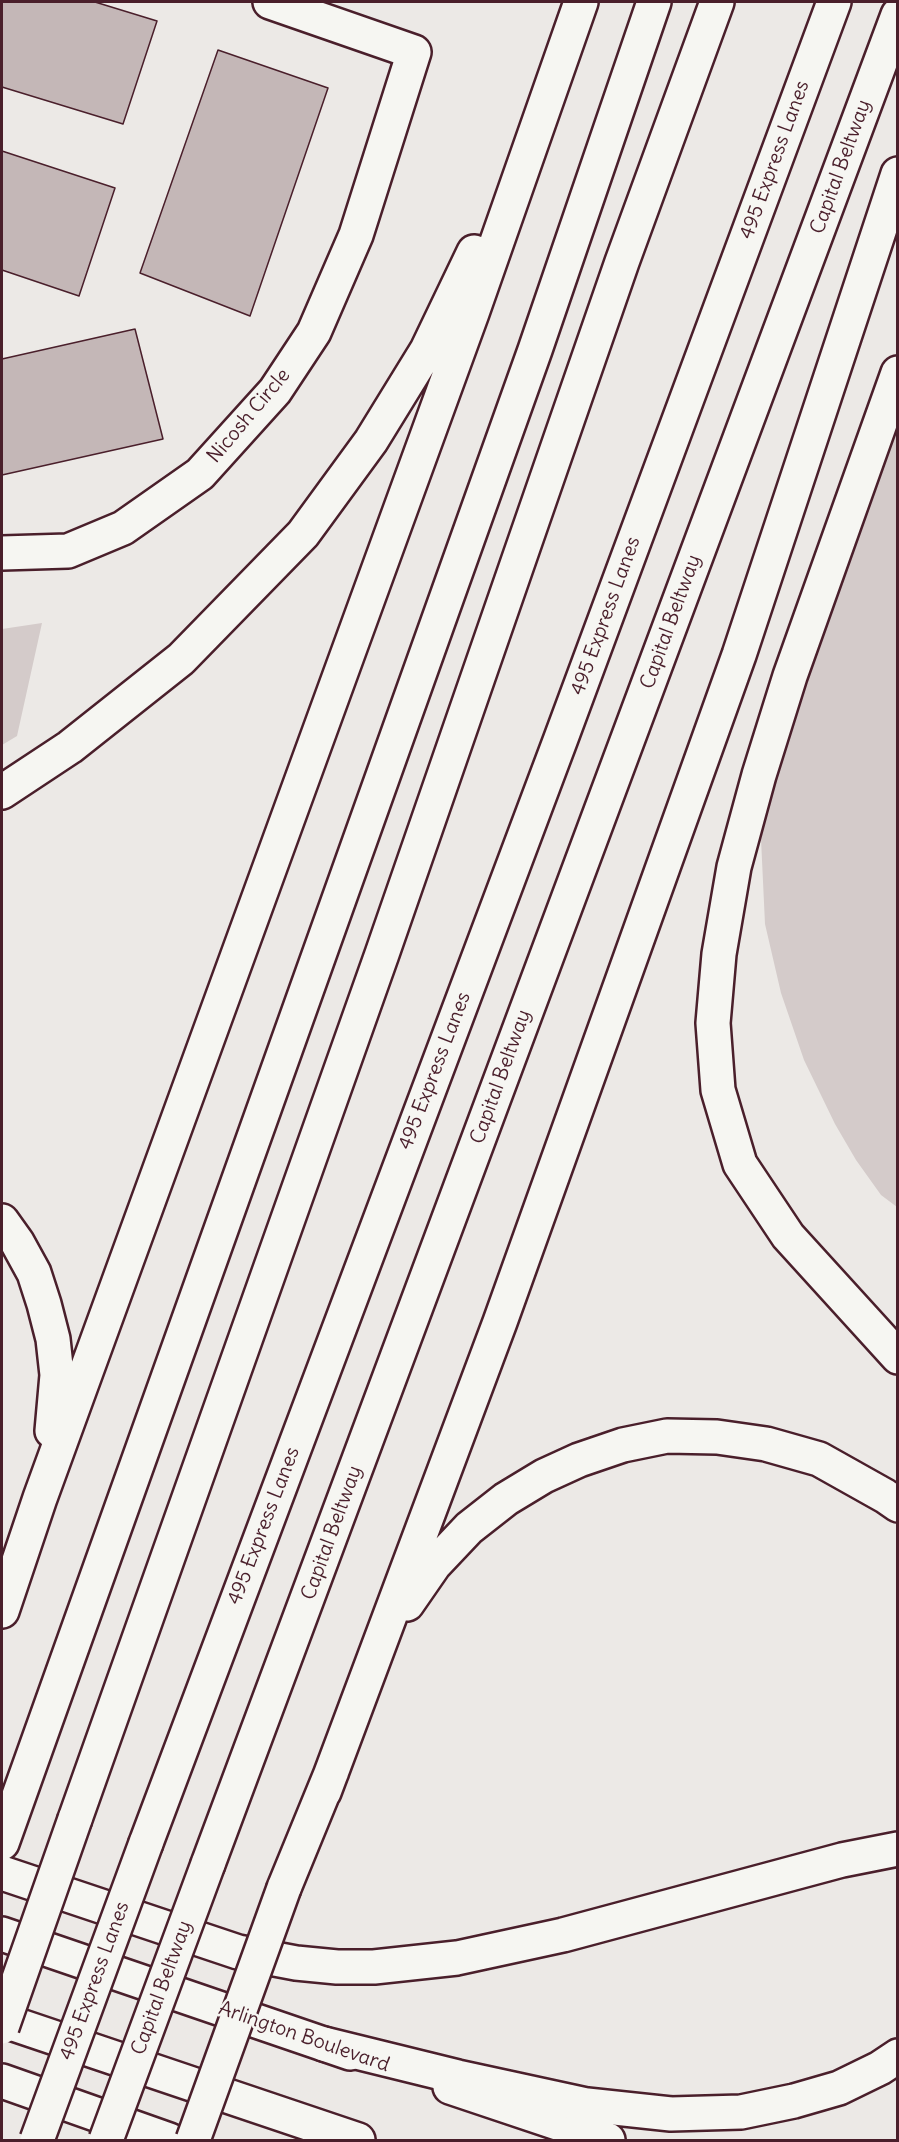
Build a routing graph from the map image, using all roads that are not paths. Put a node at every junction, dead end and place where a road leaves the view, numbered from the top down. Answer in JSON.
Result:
{"nodes":[{"id":1,"x":270,"y":2,"type":"edge"},
{"id":2,"x":581,"y":2,"type":"edge"},
{"id":3,"x":654,"y":2,"type":"edge"},
{"id":4,"x":717,"y":2,"type":"edge"},
{"id":5,"x":834,"y":2,"type":"edge"},
{"id":6,"x":897,"y":15,"type":"edge"},
{"id":7,"x":543,"y":110,"type":"junction"},
{"id":8,"x":897,"y":174,"type":"edge"},
{"id":9,"x":897,"y":373,"type":"edge"},
{"id":10,"x":2,"y":553,"type":"edge"},
{"id":11,"x":2,"y":792,"type":"edge"},
{"id":12,"x":2,"y":1221,"type":"edge"},
{"id":13,"x":897,"y":1357,"type":"edge"},
{"id":14,"x":40,"y":1498,"type":"junction"},
{"id":15,"x":897,"y":1505,"type":"edge"},
{"id":16,"x":2,"y":1611,"type":"edge"},
{"id":17,"x":324,"y":1792,"type":"junction"},
{"id":18,"x":2,"y":1843,"type":"edge"},
{"id":19,"x":897,"y":1849,"type":"edge"},
{"id":20,"x":2,"y":1873,"type":"edge"},
{"id":21,"x":2,"y":1934,"type":"edge"},
{"id":22,"x":2,"y":2020,"type":"edge"},
{"id":23,"x":2,"y":2027,"type":"edge"},
{"id":24,"x":324,"y":2044,"type":"junction"},
{"id":25,"x":897,"y":2056,"type":"edge"},
{"id":26,"x":2,"y":2081,"type":"edge"},
{"id":27,"x":353,"y":2139,"type":"edge"},
{"id":28,"x":37,"y":2140,"type":"edge"},
{"id":29,"x":106,"y":2140,"type":"edge"},
{"id":30,"x":169,"y":2140,"type":"edge"},
{"id":31,"x":193,"y":2140,"type":"edge"},
{"id":32,"x":608,"y":2140,"type":"edge"}],
"edges":[{"from":1,"to":10,"type":"main road","name":"Nicosh Circle"},
{"from":2,"to":7,"type":"main road"},
{"from":3,"to":18,"type":"main road"},
{"from":4,"to":23,"type":"main road","bridge":true},
{"from":5,"to":28,"type":"main road","name":"495 Express Lanes","bridge":true},
{"from":6,"to":29,"type":"main road","name":"Capital Beltway","bridge":true},
{"from":7,"to":11,"type":"main road"},
{"from":7,"to":14,"type":"main road"},
{"from":8,"to":17,"type":"main road"},
{"from":9,"to":13,"type":"main road"},
{"from":12,"to":14,"type":"main road"},
{"from":14,"to":16,"type":"main road"},
{"from":15,"to":17,"type":"main road"},
{"from":17,"to":31,"type":"main road","bridge":true},
{"from":19,"to":20,"type":"main road"},
{"from":21,"to":24,"type":"main road","name":"Arlington Boulevard"},
{"from":22,"to":27,"type":"main road"},
{"from":24,"to":25,"type":"main road"},
{"from":24,"to":32,"type":"main road","name":"Arlington Boulevard"},
{"from":26,"to":30,"type":"main road"}]}
